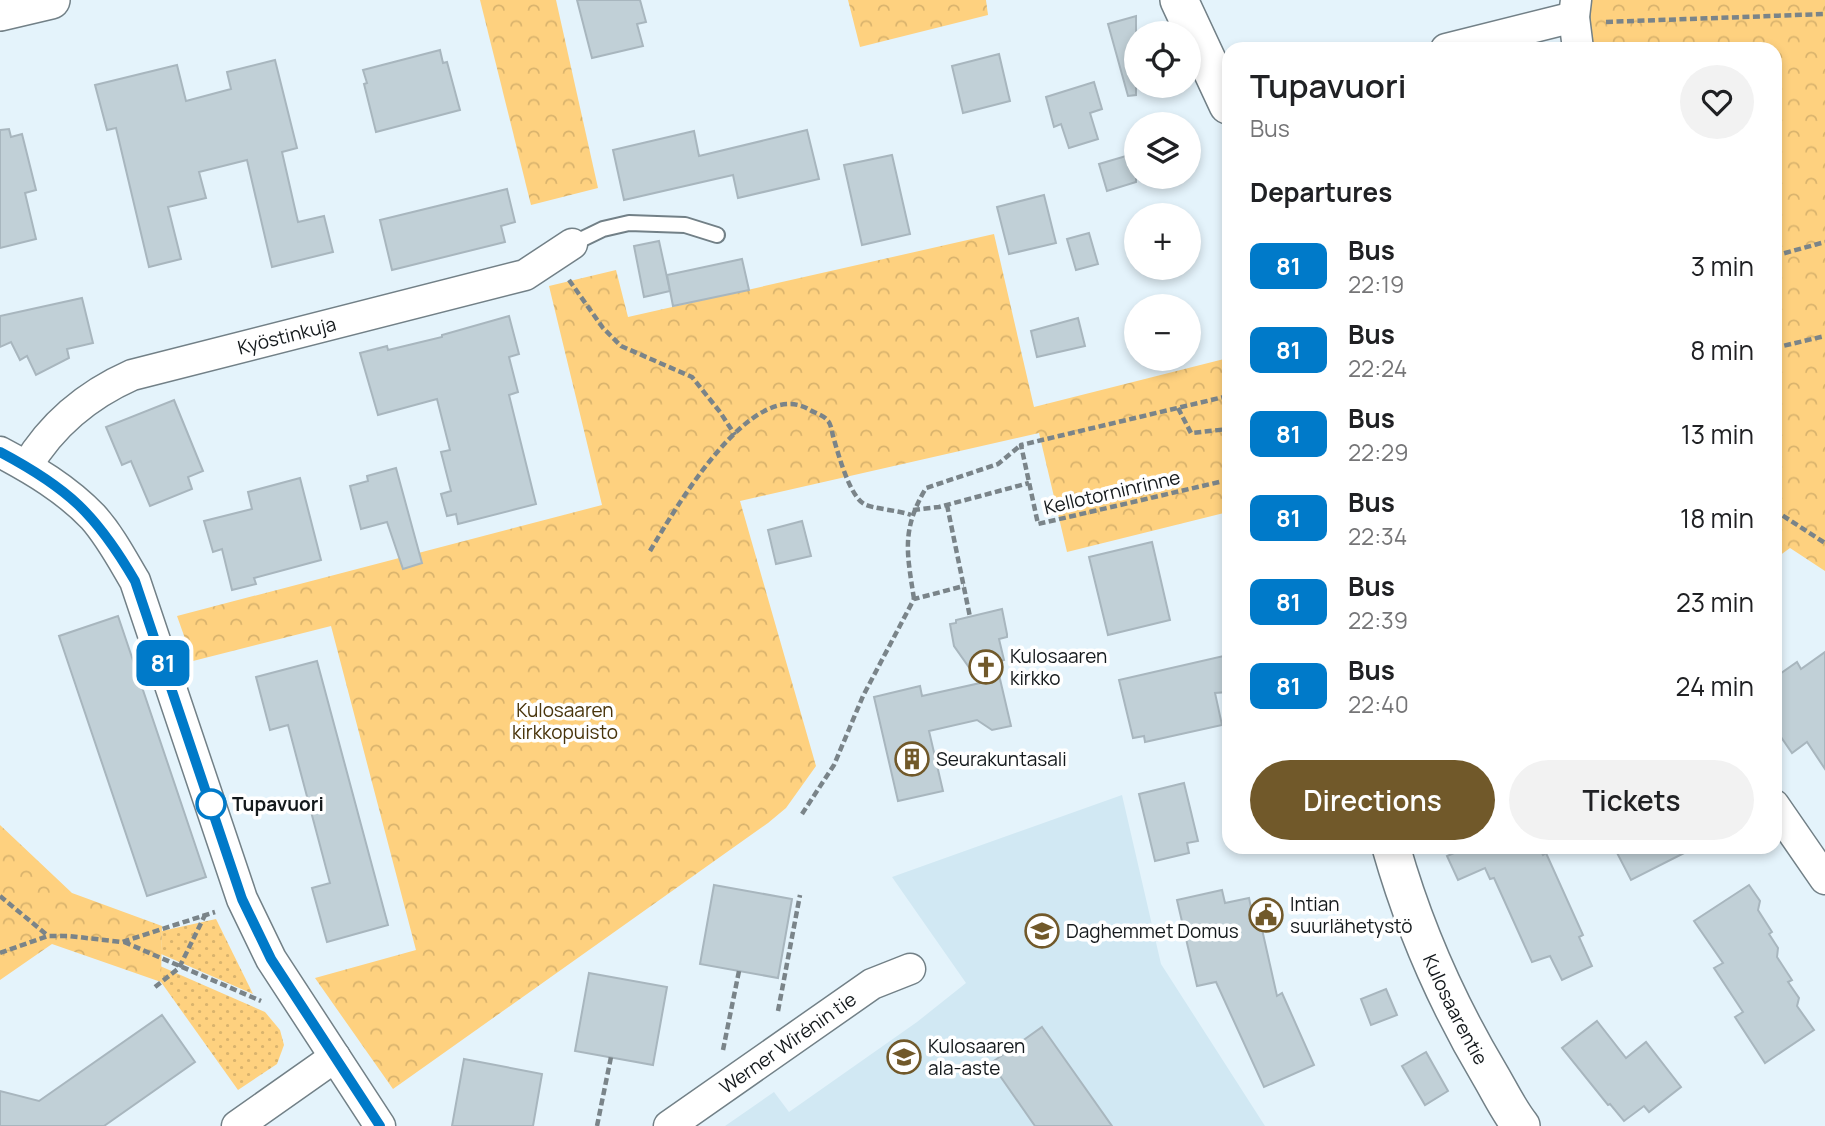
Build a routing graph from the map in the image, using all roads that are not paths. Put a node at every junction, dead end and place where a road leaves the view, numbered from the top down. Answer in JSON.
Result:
{"nodes":[{"id":1,"x":51,"y":0,"type":"edge"},
{"id":2,"x":1179,"y":0,"type":"edge"},
{"id":3,"x":1575,"y":8,"type":"edge"},
{"id":4,"x":0,"y":12,"type":"edge"},
{"id":5,"x":1468,"y":42,"type":"edge"},
{"id":6,"x":1577,"y":42,"type":"edge"},
{"id":7,"x":1222,"y":92,"type":"edge"},
{"id":8,"x":717,"y":235,"type":"dead end"},
{"id":9,"x":562,"y":251,"type":"joint"},
{"id":10,"x":0,"y":452,"type":"edge"},
{"id":11,"x":27,"y":466,"type":"junction"},
{"id":12,"x":1782,"y":817,"type":"edge"},
{"id":13,"x":1393,"y":854,"type":"edge"},
{"id":14,"x":1825,"y":879,"type":"edge"},
{"id":15,"x":910,"y":969,"type":"dead end"},
{"id":16,"x":335,"y":1057,"type":"junction"},
{"id":17,"x":237,"y":1126,"type":"edge"},
{"id":18,"x":380,"y":1126,"type":"edge"},
{"id":19,"x":669,"y":1126,"type":"edge"},
{"id":20,"x":1521,"y":1126,"type":"edge"}],
"edges":[{"from":1,"to":4,"type":"street"},
{"from":2,"to":7,"type":"street"},
{"from":3,"to":5,"type":"street"},
{"from":3,"to":6,"type":"street"},
{"from":8,"to":9,"type":"lane"},
{"from":9,"to":11,"type":"street","name":"Kyöstinkuja"},
{"from":10,"to":11,"type":"street"},
{"from":11,"to":16,"type":"street"},
{"from":12,"to":14,"type":"street"},
{"from":13,"to":20,"type":"street","name":"Kulosaarentie"},
{"from":15,"to":19,"type":"street","name":"Werner Wirénin tie"},
{"from":16,"to":17,"type":"street"},
{"from":16,"to":18,"type":"street"}]}
